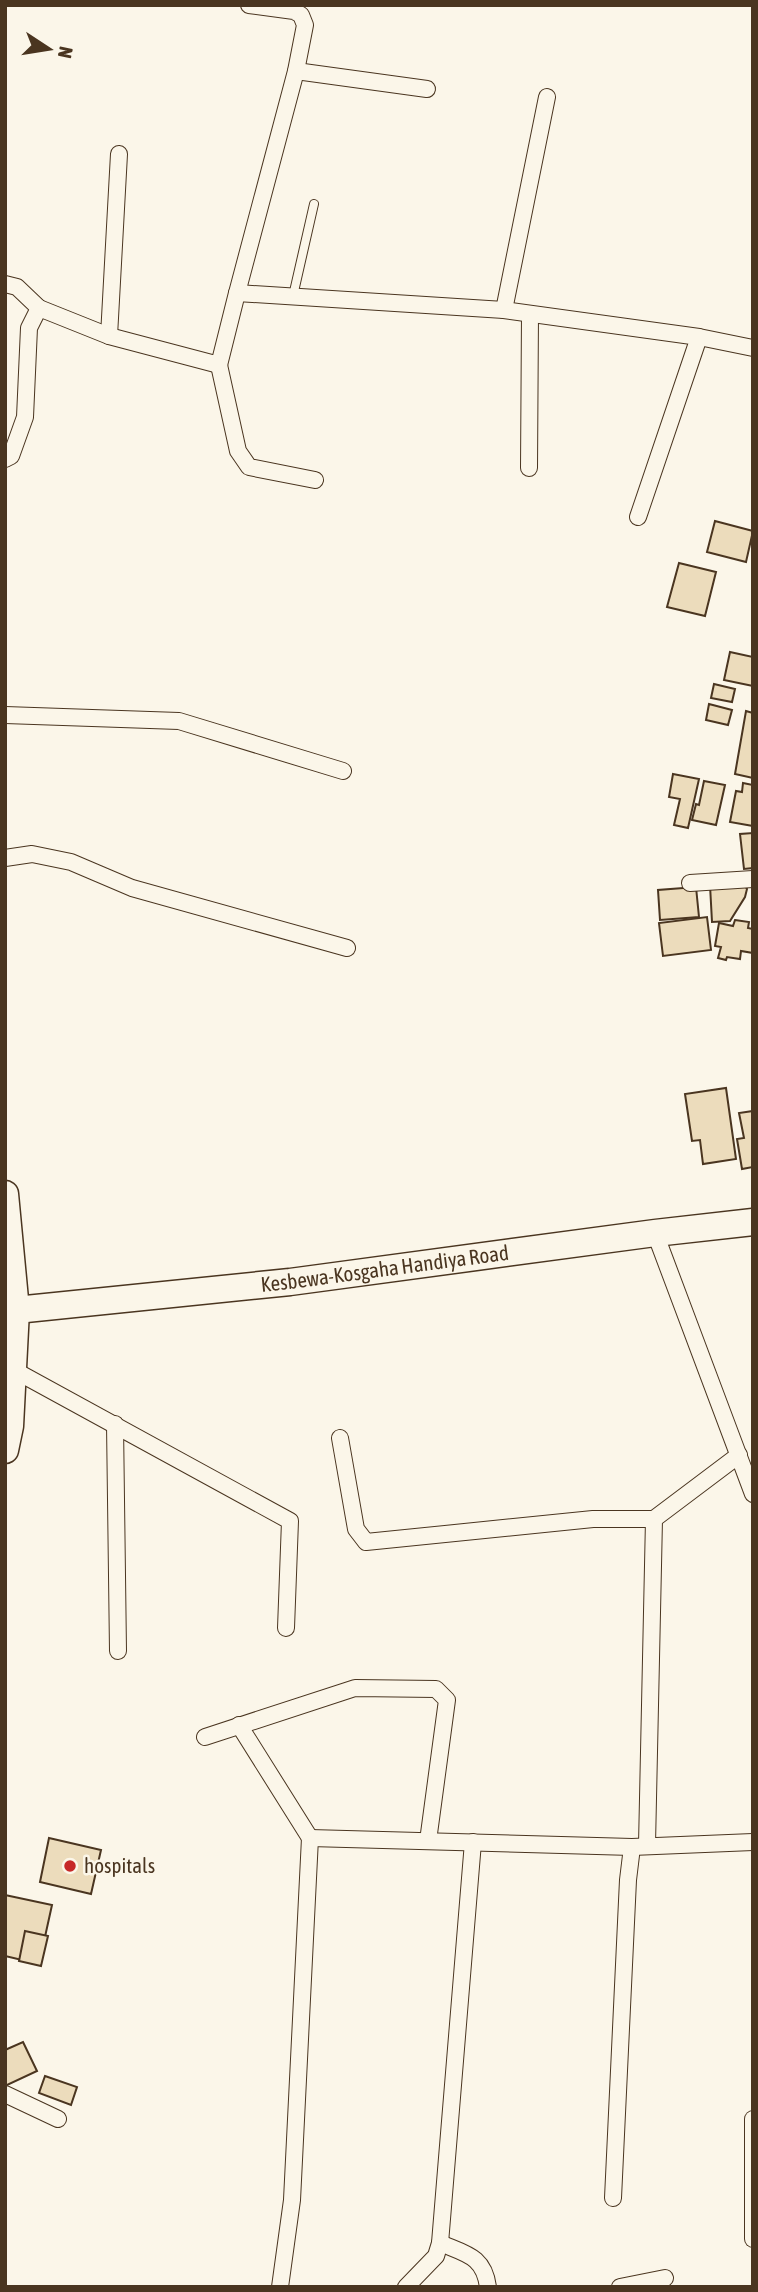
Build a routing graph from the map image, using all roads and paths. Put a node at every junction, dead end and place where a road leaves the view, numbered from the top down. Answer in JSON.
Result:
{"nodes":[{"id":1,"x":249,"y":5,"type":"edge"},
{"id":2,"x":296,"y":71,"type":"junction"},
{"id":3,"x":427,"y":89,"type":"dead end"},
{"id":4,"x":547,"y":97,"type":"dead end"},
{"id":5,"x":119,"y":154,"type":"dead end"},
{"id":6,"x":314,"y":204,"type":"dead end"},
{"id":7,"x":5,"y":284,"type":"edge"},
{"id":8,"x":237,"y":293,"type":"junction"},
{"id":9,"x":293,"y":297,"type":"junction"},
{"id":10,"x":39,"y":308,"type":"junction"},
{"id":11,"x":504,"y":310,"type":"junction"},
{"id":12,"x":530,"y":314,"type":"junction"},
{"id":13,"x":109,"y":336,"type":"junction"},
{"id":14,"x":699,"y":337,"type":"junction"},
{"id":15,"x":753,"y":348,"type":"edge"},
{"id":16,"x":219,"y":365,"type":"junction"},
{"id":17,"x":5,"y":459,"type":"edge"},
{"id":18,"x":529,"y":468,"type":"dead end"},
{"id":19,"x":315,"y":480,"type":"dead end"},
{"id":20,"x":638,"y":517,"type":"dead end"},
{"id":21,"x":5,"y":715,"type":"edge"},
{"id":22,"x":343,"y":771,"type":"dead end"},
{"id":23,"x":5,"y":858,"type":"edge"},
{"id":24,"x":753,"y":879,"type":"edge"},
{"id":25,"x":691,"y":883,"type":"dead end"},
{"id":26,"x":348,"y":948,"type":"dead end"},
{"id":27,"x":5,"y":1194,"type":"edge"},
{"id":28,"x":753,"y":1222,"type":"edge"},
{"id":29,"x":655,"y":1233,"type":"junction"},
{"id":30,"x":9,"y":1263,"type":"edge"},
{"id":31,"x":16,"y":1310,"type":"junction"},
{"id":32,"x":12,"y":1369,"type":"junction"},
{"id":33,"x":115,"y":1424,"type":"junction"},
{"id":34,"x":340,"y":1438,"type":"dead end"},
{"id":35,"x":5,"y":1450,"type":"edge"},
{"id":36,"x":739,"y":1455,"type":"junction"},
{"id":37,"x":753,"y":1494,"type":"edge"},
{"id":38,"x":654,"y":1519,"type":"junction"},
{"id":39,"x":286,"y":1628,"type":"dead end"},
{"id":40,"x":118,"y":1651,"type":"dead end"},
{"id":41,"x":239,"y":1725,"type":"junction"},
{"id":42,"x":205,"y":1737,"type":"dead end"},
{"id":43,"x":310,"y":1838,"type":"junction"},
{"id":44,"x":428,"y":1841,"type":"junction"},
{"id":45,"x":473,"y":1842,"type":"junction"},
{"id":46,"x":753,"y":1842,"type":"edge"},
{"id":47,"x":640,"y":1846,"type":"junction"},
{"id":48,"x":5,"y":2094,"type":"edge"},
{"id":49,"x":58,"y":2119,"type":"dead end"},
{"id":50,"x":753,"y":2119,"type":"edge"},
{"id":51,"x":614,"y":2198,"type":"dead end"},
{"id":52,"x":753,"y":2239,"type":"edge"},
{"id":53,"x":440,"y":2244,"type":"junction"},
{"id":54,"x":665,"y":2278,"type":"dead end"},
{"id":55,"x":280,"y":2287,"type":"edge"},
{"id":56,"x":405,"y":2287,"type":"edge"},
{"id":57,"x":488,"y":2287,"type":"edge"},
{"id":58,"x":620,"y":2287,"type":"edge"}],
"edges":[{"from":1,"to":2,"type":"street"},
{"from":2,"to":3,"type":"street"},
{"from":2,"to":8,"type":"street"},
{"from":4,"to":11,"type":"street"},
{"from":5,"to":13,"type":"street"},
{"from":6,"to":9,"type":"lane"},
{"from":7,"to":10,"type":"street"},
{"from":8,"to":9,"type":"street"},
{"from":8,"to":16,"type":"street"},
{"from":9,"to":11,"type":"street"},
{"from":10,"to":13,"type":"street"},
{"from":10,"to":17,"type":"street"},
{"from":11,"to":12,"type":"street"},
{"from":12,"to":14,"type":"street"},
{"from":12,"to":18,"type":"street"},
{"from":13,"to":16,"type":"street"},
{"from":14,"to":15,"type":"street"},
{"from":14,"to":20,"type":"street"},
{"from":16,"to":19,"type":"street"},
{"from":21,"to":22,"type":"street"},
{"from":23,"to":26,"type":"street"},
{"from":24,"to":25,"type":"street"},
{"from":27,"to":30,"type":"main road"},
{"from":28,"to":29,"type":"main road","name":"Kesbewa-Kosgaha Handiya Road"},
{"from":29,"to":31,"type":"main road","name":"Kesbewa-Kosgaha Handiya Road"},
{"from":29,"to":36,"type":"street"},
{"from":30,"to":31,"type":"main road"},
{"from":31,"to":32,"type":"main road"},
{"from":32,"to":33,"type":"street"},
{"from":32,"to":35,"type":"main road"},
{"from":33,"to":39,"type":"street"},
{"from":33,"to":40,"type":"street"},
{"from":34,"to":38,"type":"street"},
{"from":36,"to":37,"type":"street"},
{"from":36,"to":38,"type":"street"},
{"from":38,"to":47,"type":"street"},
{"from":41,"to":42,"type":"street"},
{"from":41,"to":43,"type":"street"},
{"from":41,"to":44,"type":"street"},
{"from":43,"to":44,"type":"street"},
{"from":43,"to":55,"type":"street"},
{"from":44,"to":45,"type":"street"},
{"from":45,"to":47,"type":"street"},
{"from":45,"to":53,"type":"street"},
{"from":46,"to":47,"type":"street"},
{"from":47,"to":51,"type":"street"},
{"from":48,"to":49,"type":"street"},
{"from":50,"to":52,"type":"street"},
{"from":53,"to":56,"type":"street"},
{"from":53,"to":57,"type":"street"},
{"from":54,"to":58,"type":"street"}]}
